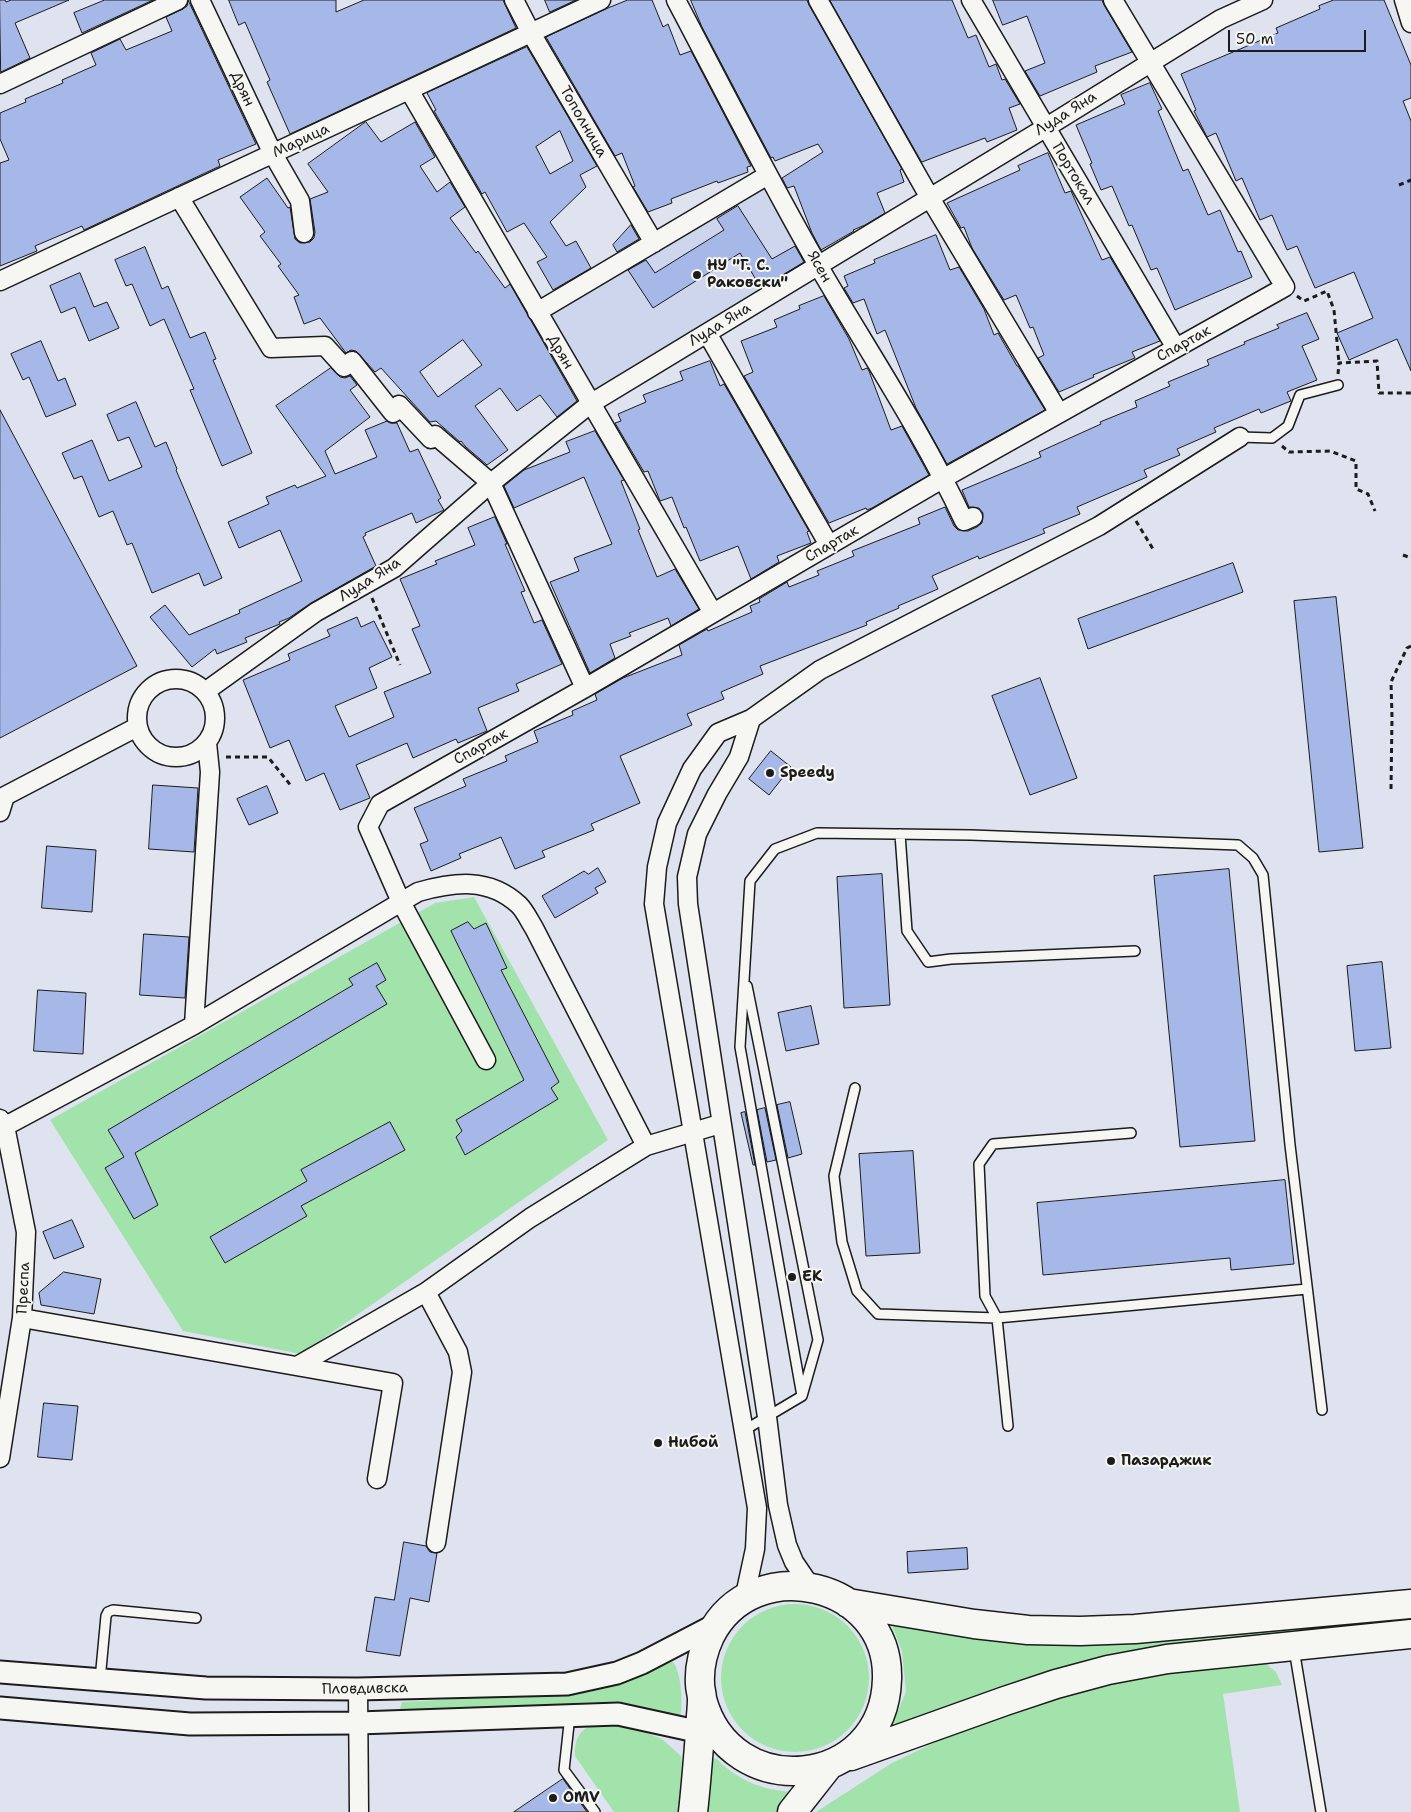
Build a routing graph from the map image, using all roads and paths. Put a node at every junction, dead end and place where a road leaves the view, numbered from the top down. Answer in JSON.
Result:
{"nodes":[{"id":1,"x":178,"y":0,"type":"edge"},
{"id":2,"x":200,"y":0,"type":"edge"},
{"id":3,"x":514,"y":0,"type":"edge"},
{"id":4,"x":601,"y":0,"type":"edge"},
{"id":5,"x":676,"y":0,"type":"edge"},
{"id":6,"x":818,"y":0,"type":"edge"},
{"id":7,"x":971,"y":0,"type":"edge"},
{"id":8,"x":1112,"y":0,"type":"edge"},
{"id":9,"x":1263,"y":0,"type":"edge"},
{"id":10,"x":1404,"y":0,"type":"edge"},
{"id":11,"x":1411,"y":23,"type":"edge"},
{"id":12,"x":531,"y":33,"type":"junction"},
{"id":13,"x":1150,"y":62,"type":"junction"},
{"id":14,"x":0,"y":84,"type":"edge"},
{"id":15,"x":409,"y":90,"type":"junction"},
{"id":16,"x":1045,"y":128,"type":"junction"},
{"id":17,"x":273,"y":154,"type":"junction"},
{"id":18,"x":768,"y":175,"type":"junction"},
{"id":19,"x":1411,"y":180,"type":"edge"},
{"id":20,"x":1399,"y":185,"type":"dead end"},
{"id":21,"x":179,"y":197,"type":"junction"},
{"id":22,"x":930,"y":198,"type":"junction"},
{"id":23,"x":304,"y":233,"type":"dead end"},
{"id":24,"x":654,"y":243,"type":"junction"},
{"id":25,"x":819,"y":266,"type":"junction"},
{"id":26,"x":0,"y":282,"type":"edge"},
{"id":27,"x":1285,"y":287,"type":"junction"},
{"id":28,"x":537,"y":312,"type":"junction"},
{"id":29,"x":707,"y":333,"type":"junction"},
{"id":30,"x":1176,"y":348,"type":"junction"},
{"id":31,"x":1339,"y":363,"type":"junction"},
{"id":32,"x":1338,"y":385,"type":"joint"},
{"id":33,"x":1411,"y":393,"type":"edge"},
{"id":34,"x":590,"y":404,"type":"junction"},
{"id":35,"x":1059,"y":413,"type":"junction"},
{"id":36,"x":1240,"y":437,"type":"joint"},
{"id":37,"x":1272,"y":438,"type":"junction"},
{"id":38,"x":944,"y":478,"type":"junction"},
{"id":39,"x":491,"y":483,"type":"junction"},
{"id":40,"x":1128,"y":508,"type":"junction"},
{"id":41,"x":1375,"y":511,"type":"dead end"},
{"id":42,"x":973,"y":517,"type":"dead end"},
{"id":43,"x":829,"y":545,"type":"junction"},
{"id":44,"x":1153,"y":550,"type":"dead end"},
{"id":45,"x":1403,"y":554,"type":"dead end"},
{"id":46,"x":1411,"y":558,"type":"edge"},
{"id":47,"x":366,"y":584,"type":"junction"},
{"id":48,"x":714,"y":613,"type":"junction"},
{"id":49,"x":1411,"y":646,"type":"edge"},
{"id":50,"x":400,"y":665,"type":"dead end"},
{"id":51,"x":585,"y":688,"type":"junction"},
{"id":52,"x":206,"y":691,"type":"junction"},
{"id":53,"x":751,"y":719,"type":"junction"},
{"id":54,"x":137,"y":727,"type":"junction"},
{"id":55,"x":208,"y":750,"type":"junction"},
{"id":56,"x":292,"y":787,"type":"dead end"},
{"id":57,"x":1391,"y":790,"type":"dead end"},
{"id":58,"x":2,"y":798,"type":"edge"},
{"id":59,"x":900,"y":834,"type":"junction"},
{"id":60,"x":401,"y":902,"type":"junction"},
{"id":61,"x":1135,"y":951,"type":"dead end"},
{"id":62,"x":744,"y":974,"type":"junction"},
{"id":63,"x":194,"y":1025,"type":"junction"},
{"id":64,"x":486,"y":1060,"type":"dead end"},
{"id":65,"x":855,"y":1088,"type":"dead end"},
{"id":66,"x":720,"y":1124,"type":"junction"},
{"id":67,"x":2,"y":1125,"type":"edge"},
{"id":68,"x":692,"y":1132,"type":"junction"},
{"id":69,"x":1131,"y":1133,"type":"dead end"},
{"id":70,"x":646,"y":1146,"type":"junction"},
{"id":71,"x":1307,"y":1289,"type":"junction"},
{"id":72,"x":426,"y":1292,"type":"junction"},
{"id":73,"x":22,"y":1318,"type":"junction"},
{"id":74,"x":997,"y":1318,"type":"junction"},
{"id":75,"x":297,"y":1366,"type":"junction"},
{"id":76,"x":802,"y":1396,"type":"junction"},
{"id":77,"x":1322,"y":1410,"type":"dead end"},
{"id":78,"x":766,"y":1417,"type":"junction"},
{"id":79,"x":1008,"y":1426,"type":"dead end"},
{"id":80,"x":743,"y":1431,"type":"junction"},
{"id":81,"x":0,"y":1458,"type":"edge"},
{"id":82,"x":376,"y":1479,"type":"dead end"},
{"id":83,"x":436,"y":1543,"type":"dead end"},
{"id":84,"x":811,"y":1587,"type":"junction"},
{"id":85,"x":744,"y":1600,"type":"junction"},
{"id":86,"x":848,"y":1603,"type":"junction"},
{"id":87,"x":1411,"y":1604,"type":"edge"},
{"id":88,"x":196,"y":1618,"type":"dead end"},
{"id":89,"x":717,"y":1624,"type":"junction"},
{"id":90,"x":1411,"y":1634,"type":"edge"},
{"id":91,"x":1293,"y":1646,"type":"junction"},
{"id":92,"x":0,"y":1672,"type":"edge"},
{"id":93,"x":100,"y":1680,"type":"junction"},
{"id":94,"x":358,"y":1689,"type":"junction"},
{"id":95,"x":0,"y":1708,"type":"edge"},
{"id":96,"x":570,"y":1714,"type":"junction"},
{"id":97,"x":358,"y":1723,"type":"junction"},
{"id":98,"x":710,"y":1734,"type":"junction"},
{"id":99,"x":834,"y":1762,"type":"junction"},
{"id":100,"x":357,"y":1811,"type":"edge"},
{"id":101,"x":595,"y":1812,"type":"edge"},
{"id":102,"x":693,"y":1812,"type":"edge"},
{"id":103,"x":792,"y":1812,"type":"edge"},
{"id":104,"x":1321,"y":1812,"type":"edge"}],
"edges":[{"from":1,"to":14,"type":"street"},
{"from":2,"to":17,"type":"street","name":"Дрян"},
{"from":3,"to":12,"type":"street","name":"Тополница"},
{"from":4,"to":12,"type":"street","name":"Марица"},
{"from":5,"to":18,"type":"street","name":"Ясен"},
{"from":6,"to":22,"type":"street"},
{"from":7,"to":16,"type":"street","name":"Портокал"},
{"from":8,"to":13,"type":"street"},
{"from":9,"to":13,"type":"street","name":"Луда Яна"},
{"from":10,"to":11,"type":"street"},
{"from":12,"to":15,"type":"street","name":"Марица"},
{"from":12,"to":24,"type":"street","name":"Тополница"},
{"from":13,"to":16,"type":"street","name":"Луда Яна"},
{"from":13,"to":27,"type":"street"},
{"from":15,"to":17,"type":"street","name":"Марица"},
{"from":15,"to":28,"type":"street","name":"Дрян"},
{"from":16,"to":22,"type":"street","name":"Луда Яна"},
{"from":16,"to":30,"type":"street","name":"Портокал"},
{"from":17,"to":21,"type":"street","name":"Марица"},
{"from":17,"to":23,"type":"street","name":"Дрян"},
{"from":18,"to":24,"type":"street"},
{"from":18,"to":25,"type":"street","name":"Ясен"},
{"from":19,"to":20,"type":"path"},
{"from":21,"to":26,"type":"street","name":"Марица"},
{"from":21,"to":39,"type":"street"},
{"from":22,"to":25,"type":"street","name":"Луда Яна"},
{"from":22,"to":35,"type":"street"},
{"from":24,"to":28,"type":"street"},
{"from":25,"to":29,"type":"street","name":"Луда Яна"},
{"from":25,"to":38,"type":"street","name":"Ясен"},
{"from":27,"to":30,"type":"street","name":"Спартак"},
{"from":27,"to":31,"type":"path"},
{"from":28,"to":34,"type":"street","name":"Дрян"},
{"from":29,"to":34,"type":"street","name":"Луда Яна"},
{"from":29,"to":43,"type":"street"},
{"from":30,"to":35,"type":"street","name":"Спартак"},
{"from":31,"to":32,"type":"path"},
{"from":31,"to":33,"type":"path"},
{"from":32,"to":37,"type":"lane"},
{"from":34,"to":39,"type":"street","name":"Луда Яна"},
{"from":34,"to":48,"type":"street","name":"Дрян"},
{"from":35,"to":38,"type":"street","name":"Спартак"},
{"from":36,"to":37,"type":"lane"},
{"from":36,"to":40,"type":"street"},
{"from":37,"to":41,"type":"path"},
{"from":38,"to":42,"type":"street","name":"Ясен"},
{"from":38,"to":43,"type":"street","name":"Спартак"},
{"from":39,"to":47,"type":"street","name":"Луда Яна"},
{"from":39,"to":51,"type":"street"},
{"from":40,"to":44,"type":"path"},
{"from":40,"to":53,"type":"street"},
{"from":43,"to":48,"type":"street","name":"Спартак"},
{"from":45,"to":46,"type":"path"},
{"from":47,"to":50,"type":"path"},
{"from":47,"to":52,"type":"street","name":"Луда Яна"},
{"from":48,"to":51,"type":"street","name":"Спартак"},
{"from":49,"to":57,"type":"path"},
{"from":51,"to":60,"type":"street","name":"Спартак"},
{"from":52,"to":54,"type":"street"},
{"from":52,"to":55,"type":"street"},
{"from":53,"to":66,"type":"street"},
{"from":53,"to":68,"type":"street"},
{"from":54,"to":55,"type":"street"},
{"from":54,"to":58,"type":"street"},
{"from":55,"to":56,"type":"path"},
{"from":55,"to":63,"type":"street"},
{"from":59,"to":61,"type":"lane"},
{"from":59,"to":62,"type":"lane"},
{"from":59,"to":71,"type":"lane"},
{"from":60,"to":63,"type":"street"},
{"from":60,"to":64,"type":"street"},
{"from":60,"to":70,"type":"street"},
{"from":62,"to":76,"type":"lane"},
{"from":62,"to":76,"type":"lane"},
{"from":63,"to":67,"type":"street"},
{"from":65,"to":74,"type":"lane"},
{"from":66,"to":68,"type":"street"},
{"from":66,"to":78,"type":"street"},
{"from":67,"to":73,"type":"street","name":"Преспа"},
{"from":68,"to":70,"type":"street"},
{"from":68,"to":80,"type":"street"},
{"from":69,"to":74,"type":"lane"},
{"from":70,"to":72,"type":"street"},
{"from":71,"to":74,"type":"lane"},
{"from":71,"to":77,"type":"lane"},
{"from":72,"to":75,"type":"street"},
{"from":72,"to":83,"type":"street"},
{"from":73,"to":75,"type":"street"},
{"from":73,"to":81,"type":"street","name":"Преспа"},
{"from":74,"to":79,"type":"lane"},
{"from":75,"to":82,"type":"street"},
{"from":76,"to":78,"type":"lane"},
{"from":78,"to":80,"type":"lane"},
{"from":78,"to":84,"type":"street"},
{"from":80,"to":85,"type":"street"},
{"from":84,"to":85,"type":"main road"},
{"from":84,"to":86,"type":"main road"},
{"from":85,"to":89,"type":"main road"},
{"from":86,"to":87,"type":"main road"},
{"from":86,"to":99,"type":"main road"},
{"from":88,"to":93,"type":"lane"},
{"from":89,"to":94,"type":"street","name":"Пловдивска"},
{"from":89,"to":98,"type":"main road"},
{"from":90,"to":91,"type":"main road"},
{"from":91,"to":99,"type":"main road"},
{"from":91,"to":104,"type":"lane"},
{"from":92,"to":93,"type":"street","name":"Пловдивска"},
{"from":93,"to":94,"type":"street","name":"Пловдивска"},
{"from":94,"to":97,"type":"street"},
{"from":95,"to":97,"type":"street"},
{"from":96,"to":97,"type":"street"},
{"from":96,"to":98,"type":"street"},
{"from":96,"to":101,"type":"lane"},
{"from":97,"to":100,"type":"street"},
{"from":98,"to":99,"type":"main road"},
{"from":98,"to":102,"type":"main road"},
{"from":99,"to":103,"type":"main road"}]}
